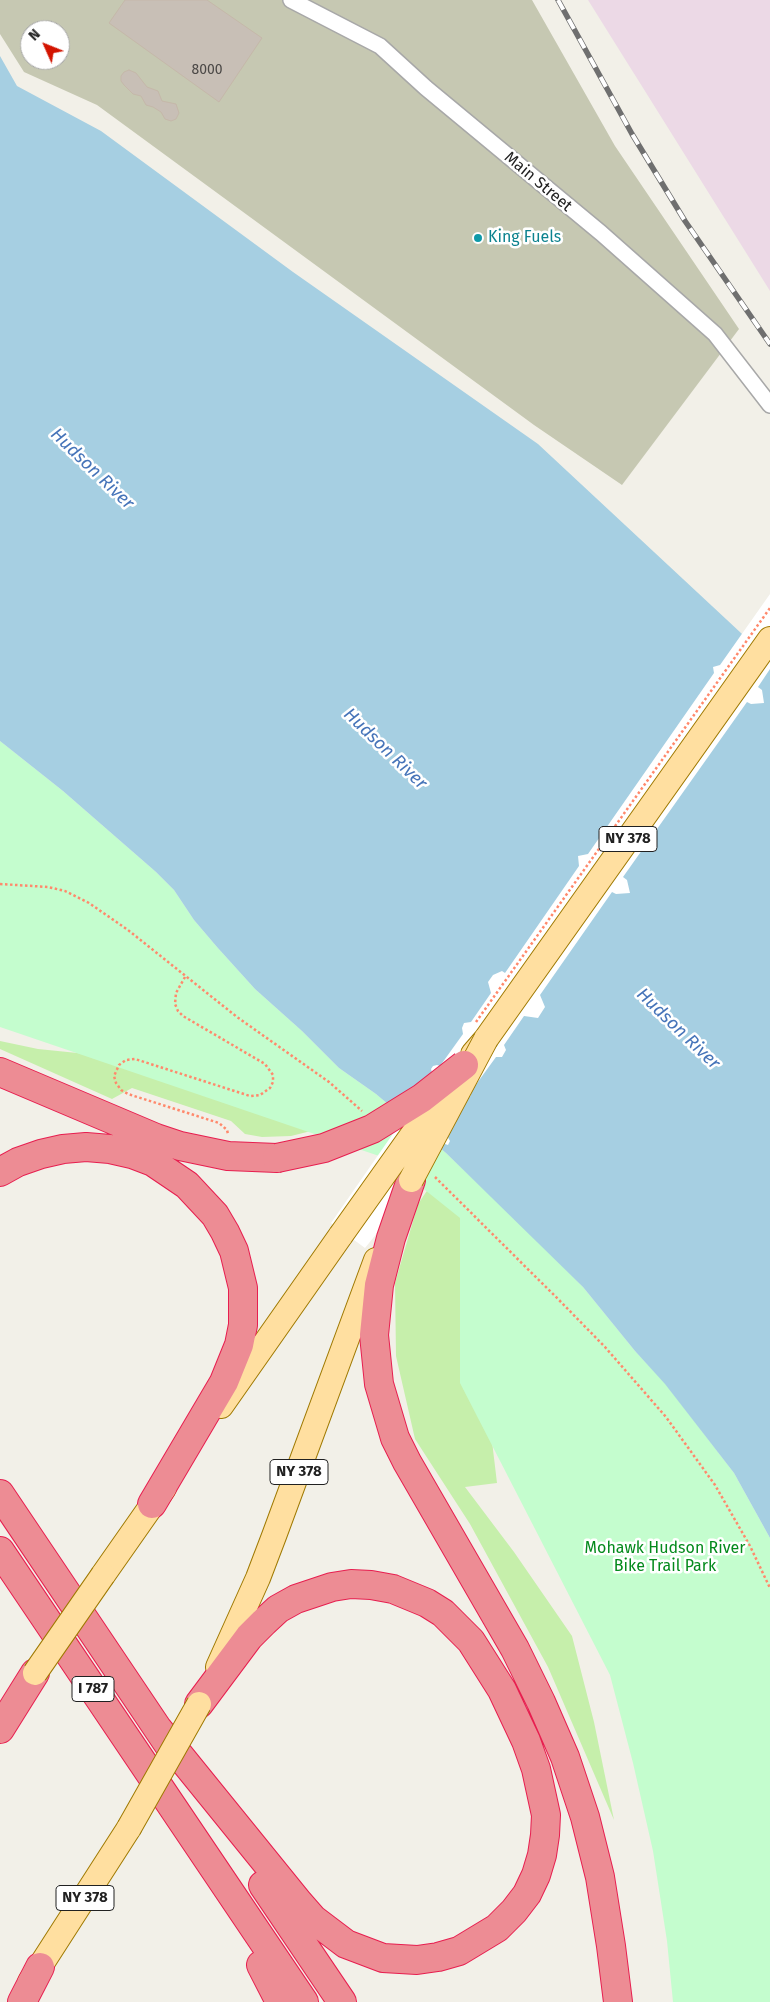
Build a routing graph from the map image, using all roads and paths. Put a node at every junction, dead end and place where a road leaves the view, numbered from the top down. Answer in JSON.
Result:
{"nodes":[{"id":1,"x":290,"y":0,"type":"edge"},
{"id":2,"x":767,"y":396,"type":"edge"},
{"id":3,"x":770,"y":608,"type":"edge"},
{"id":4,"x":770,"y":639,"type":"edge"},
{"id":5,"x":185,"y":977,"type":"dead end"},
{"id":6,"x":479,"y":1034,"type":"junction"},
{"id":7,"x":464,"y":1065,"type":"junction"},
{"id":8,"x":0,"y":1072,"type":"edge"},
{"id":9,"x":230,"y":1141,"type":"dead end"},
{"id":10,"x":0,"y":1172,"type":"edge"},
{"id":11,"x":411,"y":1180,"type":"joint"},
{"id":12,"x":388,"y":1237,"type":"junction"},
{"id":13,"x":0,"y":1487,"type":"edge"},
{"id":14,"x":0,"y":1494,"type":"edge"},
{"id":15,"x":152,"y":1504,"type":"junction"},
{"id":16,"x":18,"y":1520,"type":"junction"},
{"id":17,"x":0,"y":1551,"type":"edge"},
{"id":18,"x":35,"y":1673,"type":"junction"},
{"id":19,"x":199,"y":1704,"type":"junction"},
{"id":20,"x":0,"y":1722,"type":"edge"},
{"id":21,"x":0,"y":1728,"type":"edge"},
{"id":22,"x":158,"y":1729,"type":"junction"},
{"id":23,"x":187,"y":1827,"type":"junction"},
{"id":24,"x":40,"y":1967,"type":"junction"},
{"id":25,"x":16,"y":2002,"type":"edge"},
{"id":26,"x":22,"y":2002,"type":"edge"},
{"id":27,"x":280,"y":2002,"type":"edge"},
{"id":28,"x":304,"y":2002,"type":"edge"},
{"id":29,"x":342,"y":2002,"type":"edge"},
{"id":30,"x":618,"y":2002,"type":"edge"}],
"edges":[{"from":1,"to":2,"type":"street","name":"Main Street"},
{"from":3,"to":6,"type":"path","bridge":true},
{"from":4,"to":6,"type":"main road","number":"NY 378"},
{"from":5,"to":9,"type":"path"},
{"from":6,"to":7,"type":"main road","number":"NY 378","bridge":true},
{"from":6,"to":11,"type":"main road","number":"NY 378","bridge":true},
{"from":7,"to":8,"type":"highway","bridge":true},
{"from":7,"to":15,"type":"main road","number":"NY 378","bridge":true},
{"from":10,"to":15,"type":"highway"},
{"from":11,"to":12,"type":"highway"},
{"from":12,"to":19,"type":"main road","number":"NY 378"},
{"from":12,"to":30,"type":"highway"},
{"from":13,"to":16,"type":"highway"},
{"from":14,"to":16,"type":"highway","number":"I 787"},
{"from":15,"to":18,"type":"main road","number":"NY 378","bridge":true},
{"from":16,"to":22,"type":"highway","number":"I 787"},
{"from":17,"to":23,"type":"highway","number":"I 787"},
{"from":18,"to":20,"type":"main road","number":"NY 378"},
{"from":18,"to":21,"type":"highway"},
{"from":19,"to":22,"type":"highway"},
{"from":19,"to":24,"type":"main road","number":"NY 378","bridge":true},
{"from":22,"to":29,"type":"highway","number":"I 787"},
{"from":23,"to":27,"type":"highway"},
{"from":23,"to":28,"type":"highway","number":"I 787"},
{"from":24,"to":25,"type":"main road","number":"NY 378"},
{"from":24,"to":26,"type":"highway"}]}
